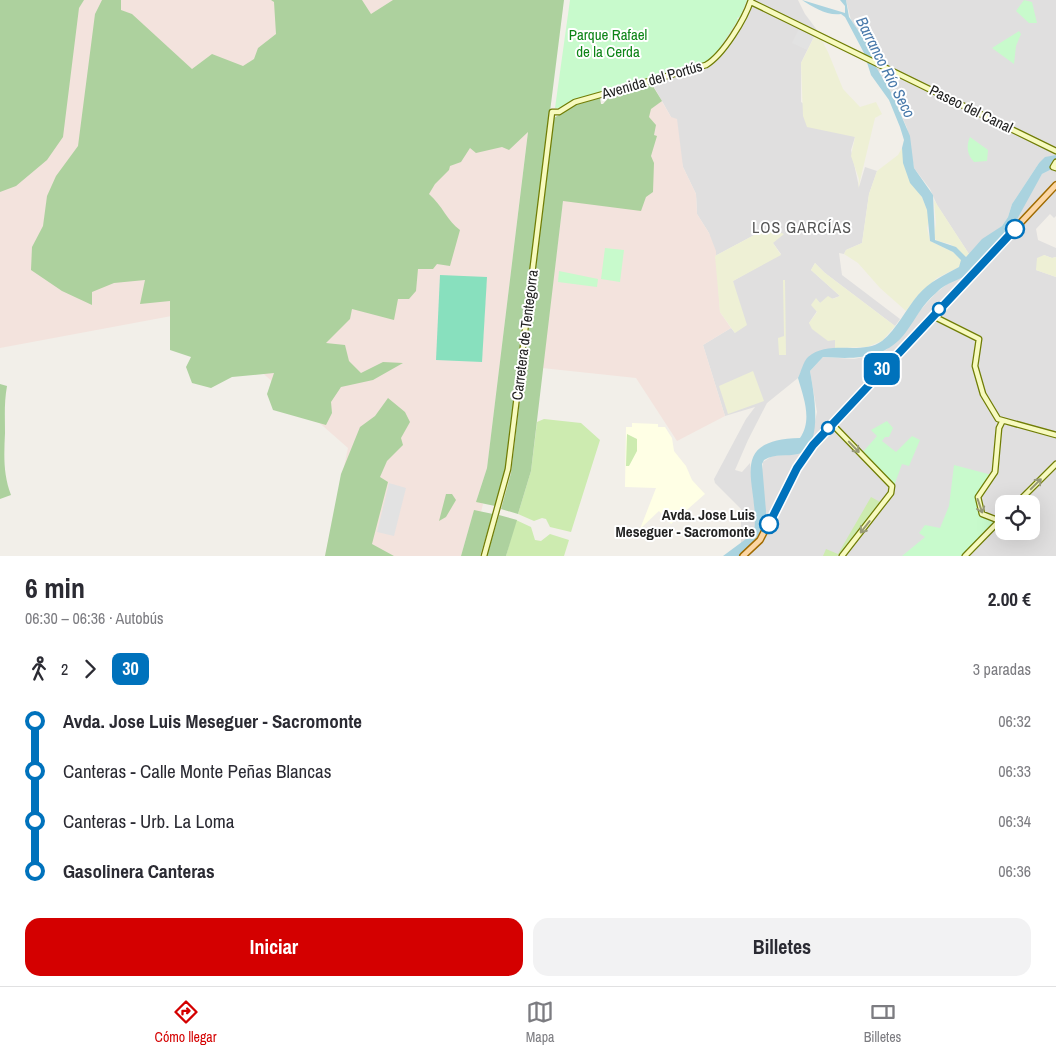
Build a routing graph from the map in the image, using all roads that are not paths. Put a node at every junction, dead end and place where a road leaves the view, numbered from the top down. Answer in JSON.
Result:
{"nodes":[{"id":1,"x":751,"y":1,"type":"edge"},
{"id":2,"x":552,"y":112,"type":"joint"},
{"id":3,"x":1056,"y":151,"type":"edge"},
{"id":4,"x":1056,"y":162,"type":"edge"},
{"id":5,"x":1054,"y":168,"type":"edge"},
{"id":6,"x":1056,"y":185,"type":"edge"},
{"id":7,"x":938,"y":310,"type":"junction"},
{"id":8,"x":933,"y":316,"type":"junction"},
{"id":9,"x":940,"y":318,"type":"junction"},
{"id":10,"x":1002,"y":422,"type":"junction"},
{"id":11,"x":833,"y":426,"type":"junction"},
{"id":12,"x":1056,"y":436,"type":"edge"},
{"id":13,"x":1056,"y":464,"type":"edge"},
{"id":14,"x":1025,"y":495,"type":"edge"},
{"id":15,"x":995,"y":519,"type":"edge"},
{"id":16,"x":995,"y":526,"type":"edge"},
{"id":17,"x":484,"y":556,"type":"edge"},
{"id":18,"x":743,"y":556,"type":"edge"},
{"id":19,"x":842,"y":556,"type":"edge"},
{"id":20,"x":965,"y":556,"type":"edge"}],
"edges":[{"from":1,"to":2,"type":"main road","name":"Avenida del Portús"},
{"from":1,"to":3,"type":"main road","name":"Paseo del Canal"},
{"from":2,"to":17,"type":"main road","name":"Carretera de Tentegorra"},
{"from":4,"to":5,"type":"main road"},
{"from":6,"to":7,"type":"main road"},
{"from":7,"to":8,"type":"main road"},
{"from":7,"to":9,"type":"main road"},
{"from":8,"to":9,"type":"main road"},
{"from":8,"to":11,"type":"main road"},
{"from":9,"to":10,"type":"main road"},
{"from":10,"to":12,"type":"main road"},
{"from":10,"to":15,"type":"main road","one_way":true},
{"from":11,"to":18,"type":"main road"},
{"from":11,"to":19,"type":"main road","one_way":true},
{"from":14,"to":13,"type":"main road","one_way":true},
{"from":16,"to":20,"type":"main road"}]}
